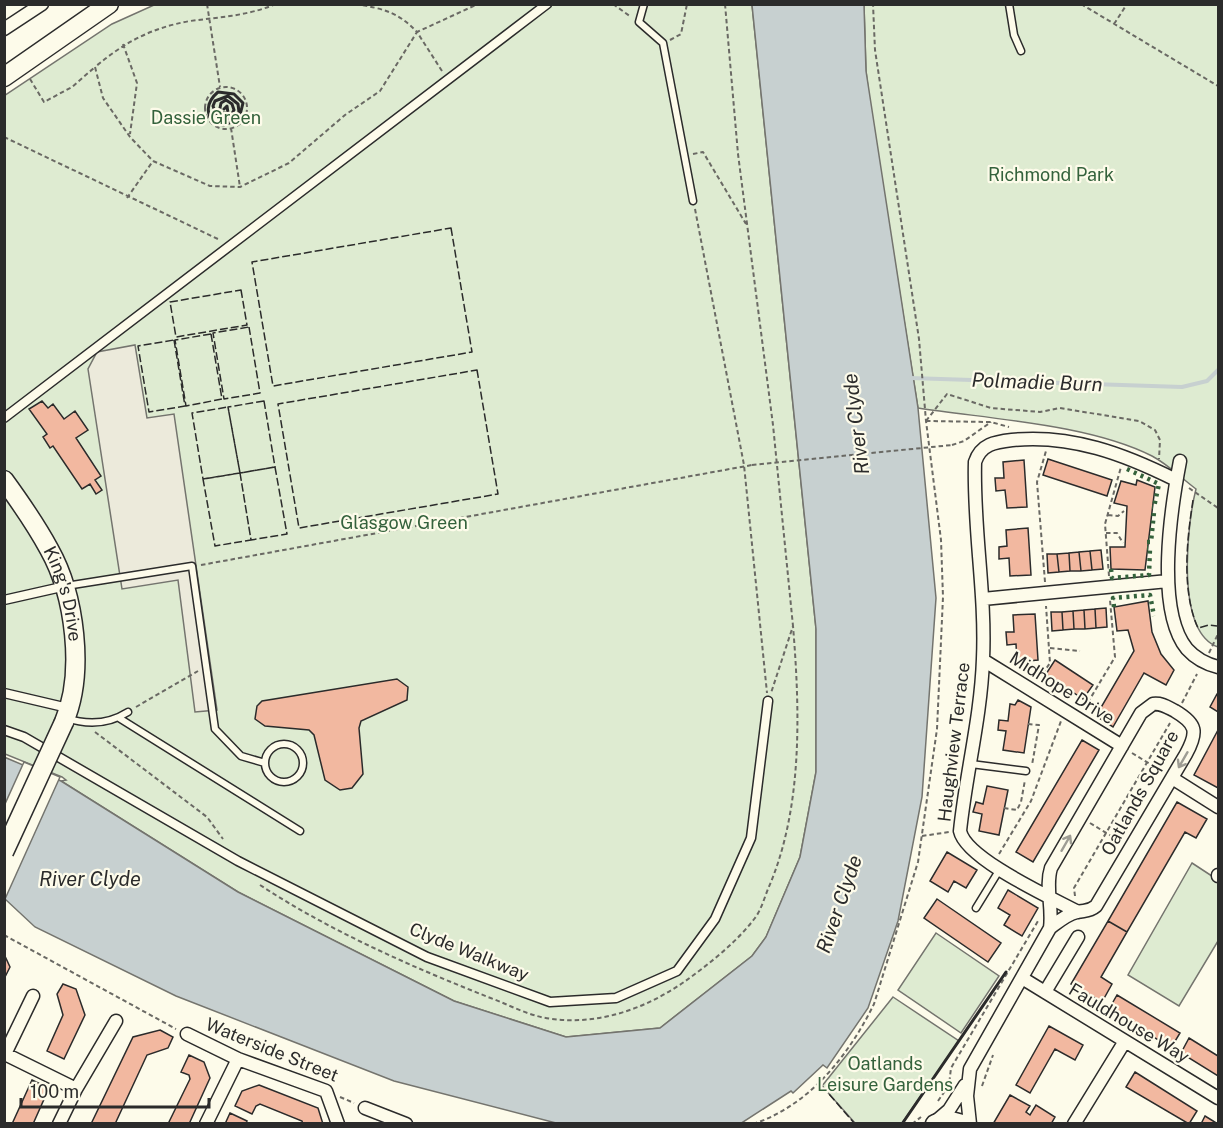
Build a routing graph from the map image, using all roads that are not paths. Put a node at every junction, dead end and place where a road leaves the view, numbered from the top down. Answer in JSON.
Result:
{"nodes":[{"id":1,"x":42,"y":4,"type":"edge"},
{"id":2,"x":109,"y":4,"type":"edge"},
{"id":3,"x":548,"y":4,"type":"edge"},
{"id":4,"x":644,"y":4,"type":"edge"},
{"id":5,"x":1009,"y":4,"type":"edge"},
{"id":6,"x":4,"y":28,"type":"edge"},
{"id":7,"x":1021,"y":51,"type":"dead end"},
{"id":8,"x":4,"y":77,"type":"edge"},
{"id":9,"x":693,"y":201,"type":"road end"},
{"id":10,"x":4,"y":418,"type":"edge"},
{"id":11,"x":1180,"y":461,"type":"dead end"},
{"id":12,"x":4,"y":480,"type":"edge"},
{"id":13,"x":1176,"y":480,"type":"junction"},
{"id":14,"x":1168,"y":581,"type":"junction"},
{"id":15,"x":66,"y":586,"type":"junction"},
{"id":16,"x":983,"y":599,"type":"junction"},
{"id":17,"x":4,"y":600,"type":"edge"},
{"id":18,"x":983,"y":660,"type":"junction"},
{"id":19,"x":1218,"y":667,"type":"edge"},
{"id":20,"x":4,"y":693,"type":"edge"},
{"id":21,"x":768,"y":701,"type":"road end"},
{"id":22,"x":128,"y":712,"type":"road end"},
{"id":23,"x":66,"y":716,"type":"junction"},
{"id":24,"x":119,"y":718,"type":"junction"},
{"id":25,"x":4,"y":730,"type":"edge"},
{"id":26,"x":1122,"y":746,"type":"junction"},
{"id":27,"x":265,"y":763,"type":"junction"},
{"id":28,"x":971,"y":764,"type":"junction"},
{"id":29,"x":1026,"y":771,"type":"dead end"},
{"id":30,"x":1172,"y":778,"type":"junction"},
{"id":31,"x":1218,"y":807,"type":"edge"},
{"id":32,"x":300,"y":831,"type":"dead end"},
{"id":33,"x":4,"y":852,"type":"edge"},
{"id":34,"x":996,"y":867,"type":"junction"},
{"id":35,"x":1052,"y":901,"type":"junction"},
{"id":36,"x":976,"y":908,"type":"dead end"},
{"id":37,"x":1078,"y":912,"type":"junction"},
{"id":38,"x":1050,"y":928,"type":"junction"},
{"id":39,"x":1078,"y":937,"type":"dead end"},
{"id":40,"x":1022,"y":978,"type":"junction"},
{"id":41,"x":1045,"y":992,"type":"junction"},
{"id":42,"x":33,"y":996,"type":"dead end"},
{"id":43,"x":116,"y":1021,"type":"dead end"},
{"id":44,"x":187,"y":1034,"type":"road end"},
{"id":45,"x":1125,"y":1041,"type":"junction"},
{"id":46,"x":5,"y":1055,"type":"edge"},
{"id":47,"x":238,"y":1059,"type":"junction"},
{"id":48,"x":967,"y":1081,"type":"junction"},
{"id":49,"x":76,"y":1089,"type":"junction"},
{"id":50,"x":1218,"y":1098,"type":"edge"},
{"id":51,"x":365,"y":1108,"type":"road end"},
{"id":52,"x":932,"y":1118,"type":"edge"},
{"id":53,"x":59,"y":1124,"type":"edge"},
{"id":54,"x":206,"y":1124,"type":"edge"},
{"id":55,"x":338,"y":1124,"type":"edge"},
{"id":56,"x":406,"y":1124,"type":"edge"},
{"id":57,"x":962,"y":1124,"type":"edge"},
{"id":58,"x":970,"y":1124,"type":"edge"},
{"id":59,"x":1074,"y":1124,"type":"edge"}],
"edges":[{"from":1,"to":6,"type":"street"},
{"from":2,"to":8,"type":"main road"},
{"from":3,"to":10,"type":"street"},
{"from":4,"to":9,"type":"lane"},
{"from":5,"to":7,"type":"lane"},
{"from":11,"to":13,"type":"street"},
{"from":12,"to":15,"type":"main road","name":"King's Drive"},
{"from":13,"to":14,"type":"street"},
{"from":13,"to":16,"type":"street","name":"Haughview Terrace"},
{"from":14,"to":16,"type":"street"},
{"from":14,"to":19,"type":"street"},
{"from":15,"to":17,"type":"street"},
{"from":15,"to":23,"type":"main road","name":"King's Drive"},
{"from":15,"to":27,"type":"lane"},
{"from":16,"to":18,"type":"street","name":"Haughview Terrace"},
{"from":18,"to":26,"type":"street","name":"Midhope Drive"},
{"from":18,"to":28,"type":"street","name":"Haughview Terrace"},
{"from":20,"to":23,"type":"street"},
{"from":21,"to":25,"type":"street","name":"Clyde Walkway"},
{"from":22,"to":24,"type":"lane"},
{"from":23,"to":24,"type":"lane"},
{"from":23,"to":33,"type":"main road","name":"King's Drive","bridge":true},
{"from":24,"to":32,"type":"lane"},
{"from":26,"to":30,"type":"street","name":"Oatlands Square","one_way":true},
{"from":35,"to":26,"type":"street","name":"Oatlands Square","one_way":true},
{"from":27,"to":27,"type":"lane"},
{"from":28,"to":29,"type":"lane"},
{"from":28,"to":34,"type":"street","name":"Haughview Terrace"},
{"from":30,"to":31,"type":"street"},
{"from":30,"to":37,"type":"street","name":"Oatlands Square"},
{"from":34,"to":35,"type":"street","name":"Haughview Terrace"},
{"from":34,"to":36,"type":"lane"},
{"from":35,"to":37,"type":"street"},
{"from":35,"to":38,"type":"street","name":"Oatlands Square"},
{"from":37,"to":38,"type":"street","name":"Oatlands Square"},
{"from":38,"to":40,"type":"street"},
{"from":39,"to":41,"type":"street"},
{"from":40,"to":41,"type":"street","name":"Fauldhouse Way"},
{"from":40,"to":48,"type":"street"},
{"from":41,"to":45,"type":"street","name":"Fauldhouse Way"},
{"from":42,"to":46,"type":"street"},
{"from":43,"to":49,"type":"street"},
{"from":44,"to":47,"type":"street","name":"Waterside Street"},
{"from":45,"to":50,"type":"street","name":"Fauldhouse Way"},
{"from":45,"to":59,"type":"street"},
{"from":46,"to":49,"type":"street"},
{"from":47,"to":54,"type":"street"},
{"from":47,"to":55,"type":"street","name":"Waterside Street"},
{"from":48,"to":52,"type":"street"},
{"from":48,"to":58,"type":"street"},
{"from":49,"to":53,"type":"street"},
{"from":51,"to":56,"type":"street"},
{"from":52,"to":57,"type":"main road"}]}
